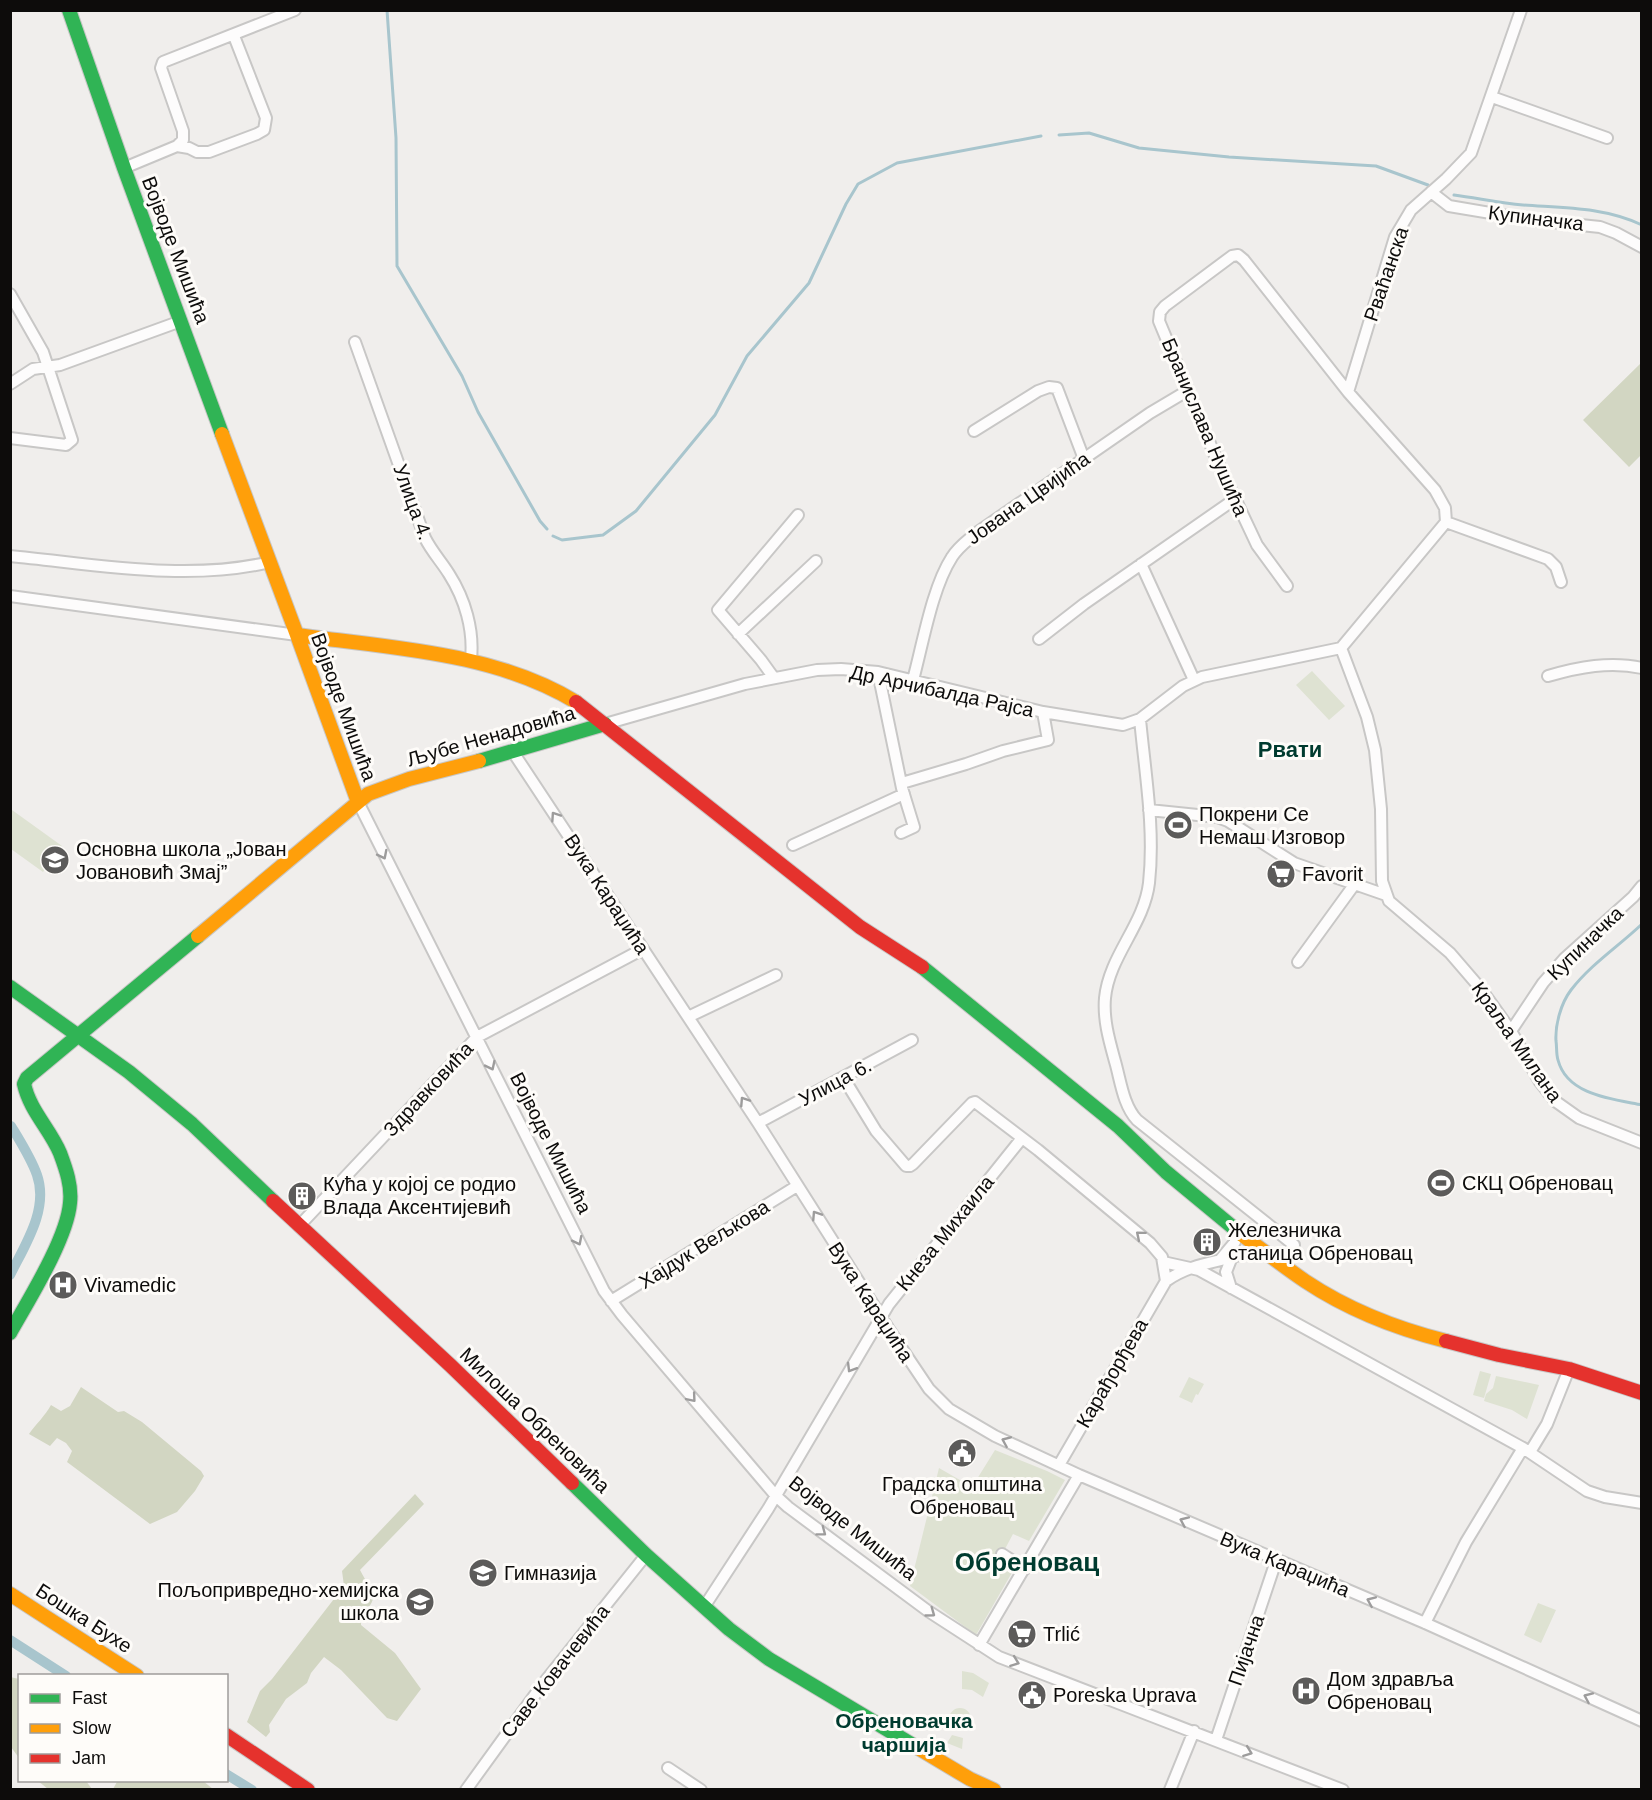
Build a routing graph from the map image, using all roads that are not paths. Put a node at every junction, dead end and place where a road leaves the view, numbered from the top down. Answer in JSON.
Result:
{"nodes":[{"id":1,"x":69,"y":10,"type":"edge"},
{"id":2,"x":295,"y":10,"type":"edge"},
{"id":3,"x":1521,"y":10,"type":"edge"},
{"id":4,"x":234,"y":36,"type":"junction"},
{"id":5,"x":1492,"y":97,"type":"junction"},
{"id":6,"x":1607,"y":138,"type":"dead end"},
{"id":7,"x":177,"y":146,"type":"junction"},
{"id":8,"x":124,"y":168,"type":"junction"},
{"id":9,"x":1431,"y":192,"type":"junction"},
{"id":10,"x":1641,"y":247,"type":"edge"},
{"id":11,"x":10,"y":294,"type":"edge"},
{"id":12,"x":181,"y":321,"type":"junction"},
{"id":13,"x":354,"y":342,"type":"dead end"},
{"id":14,"x":46,"y":366,"type":"junction"},
{"id":15,"x":10,"y":384,"type":"edge"},
{"id":16,"x":1186,"y":391,"type":"junction"},
{"id":17,"x":1348,"y":392,"type":"junction"},
{"id":18,"x":974,"y":431,"type":"dead end"},
{"id":19,"x":10,"y":438,"type":"edge"},
{"id":20,"x":1084,"y":459,"type":"junction"},
{"id":21,"x":1235,"y":499,"type":"junction"},
{"id":22,"x":798,"y":515,"type":"dead end"},
{"id":23,"x":1446,"y":522,"type":"junction"},
{"id":24,"x":10,"y":556,"type":"edge"},
{"id":25,"x":816,"y":561,"type":"dead end"},
{"id":26,"x":270,"y":562,"type":"junction"},
{"id":27,"x":1141,"y":564,"type":"junction"},
{"id":28,"x":1561,"y":582,"type":"dead end"},
{"id":29,"x":1287,"y":586,"type":"dead end"},
{"id":30,"x":10,"y":596,"type":"edge"},
{"id":31,"x":738,"y":634,"type":"junction"},
{"id":32,"x":297,"y":635,"type":"junction"},
{"id":33,"x":1039,"y":639,"type":"dead end"},
{"id":34,"x":1341,"y":648,"type":"junction"},
{"id":35,"x":471,"y":659,"type":"junction"},
{"id":36,"x":1641,"y":668,"type":"edge"},
{"id":37,"x":878,"y":672,"type":"junction"},
{"id":38,"x":1548,"y":676,"type":"dead end"},
{"id":39,"x":774,"y":678,"type":"junction"},
{"id":40,"x":913,"y":680,"type":"junction"},
{"id":41,"x":1194,"y":680,"type":"junction"},
{"id":42,"x":1043,"y":712,"type":"junction"},
{"id":43,"x":1140,"y":719,"type":"junction"},
{"id":44,"x":605,"y":724,"type":"junction"},
{"id":45,"x":513,"y":752,"type":"junction"},
{"id":46,"x":903,"y":788,"type":"junction"},
{"id":47,"x":358,"y":802,"type":"junction"},
{"id":48,"x":1149,"y":810,"type":"junction"},
{"id":49,"x":901,"y":833,"type":"dead end"},
{"id":50,"x":793,"y":845,"type":"dead end"},
{"id":51,"x":1354,"y":885,"type":"junction"},
{"id":52,"x":1641,"y":886,"type":"edge"},
{"id":53,"x":1386,"y":895,"type":"junction"},
{"id":54,"x":643,"y":949,"type":"junction"},
{"id":55,"x":1298,"y":962,"type":"dead end"},
{"id":56,"x":776,"y":975,"type":"dead end"},
{"id":57,"x":10,"y":987,"type":"edge"},
{"id":58,"x":688,"y":1017,"type":"junction"},
{"id":59,"x":1511,"y":1031,"type":"junction"},
{"id":60,"x":80,"y":1035,"type":"junction"},
{"id":61,"x":477,"y":1037,"type":"junction"},
{"id":62,"x":912,"y":1040,"type":"dead end"},
{"id":63,"x":843,"y":1077,"type":"junction"},
{"id":64,"x":758,"y":1123,"type":"junction"},
{"id":65,"x":1022,"y":1138,"type":"junction"},
{"id":66,"x":1641,"y":1143,"type":"edge"},
{"id":67,"x":797,"y":1186,"type":"junction"},
{"id":68,"x":299,"y":1226,"type":"junction"},
{"id":69,"x":1235,"y":1230,"type":"junction"},
{"id":70,"x":1294,"y":1245,"type":"dead end"},
{"id":71,"x":1262,"y":1250,"type":"junction"},
{"id":72,"x":1232,"y":1257,"type":"junction"},
{"id":73,"x":1220,"y":1260,"type":"junction"},
{"id":74,"x":1163,"y":1262,"type":"junction"},
{"id":75,"x":1190,"y":1267,"type":"junction"},
{"id":76,"x":1166,"y":1281,"type":"junction"},
{"id":77,"x":1231,"y":1288,"type":"junction"},
{"id":78,"x":611,"y":1301,"type":"junction"},
{"id":79,"x":881,"y":1318,"type":"junction"},
{"id":80,"x":10,"y":1333,"type":"edge"},
{"id":81,"x":1569,"y":1369,"type":"junction"},
{"id":82,"x":1641,"y":1393,"type":"edge"},
{"id":83,"x":1526,"y":1450,"type":"junction"},
{"id":84,"x":1059,"y":1465,"type":"junction"},
{"id":85,"x":1079,"y":1475,"type":"junction"},
{"id":86,"x":776,"y":1496,"type":"junction"},
{"id":87,"x":1641,"y":1503,"type":"edge"},
{"id":88,"x":1002,"y":1554,"type":"dead end"},
{"id":89,"x":646,"y":1555,"type":"junction"},
{"id":90,"x":1276,"y":1561,"type":"junction"},
{"id":91,"x":1025,"y":1569,"type":"junction"},
{"id":92,"x":10,"y":1594,"type":"edge"},
{"id":93,"x":704,"y":1607,"type":"junction"},
{"id":94,"x":1425,"y":1623,"type":"junction"},
{"id":95,"x":980,"y":1646,"type":"junction"},
{"id":96,"x":134,"y":1674,"type":"edge"},
{"id":97,"x":1641,"y":1721,"type":"edge"},
{"id":98,"x":1194,"y":1731,"type":"junction"},
{"id":99,"x":228,"y":1737,"type":"edge"},
{"id":100,"x":1216,"y":1740,"type":"junction"},
{"id":101,"x":668,"y":1768,"type":"dead end"},
{"id":102,"x":308,"y":1790,"type":"edge"},
{"id":103,"x":466,"y":1790,"type":"edge"},
{"id":104,"x":701,"y":1790,"type":"edge"},
{"id":105,"x":994,"y":1790,"type":"edge"},
{"id":106,"x":1170,"y":1790,"type":"edge"},
{"id":107,"x":1343,"y":1790,"type":"edge"}],
"edges":[{"from":1,"to":8,"type":"main road","name":"Војводе Мишића"},
{"from":2,"to":4,"type":"street"},
{"from":3,"to":5,"type":"street","name":"Рваћанска"},
{"from":4,"to":7,"type":"street"},
{"from":4,"to":7,"type":"street"},
{"from":5,"to":6,"type":"street"},
{"from":5,"to":9,"type":"street","name":"Рваћанска"},
{"from":7,"to":8,"type":"street","name":"Војводе Мишића"},
{"from":8,"to":12,"type":"main road","name":"Војводе Мишића"},
{"from":9,"to":10,"type":"street","name":"Купиначка"},
{"from":9,"to":17,"type":"street","name":"Рваћанска"},
{"from":11,"to":14,"type":"street"},
{"from":12,"to":14,"type":"street"},
{"from":12,"to":26,"type":"main road","name":"Војводе Мишића"},
{"from":13,"to":35,"type":"street","name":"Улица 4."},
{"from":14,"to":15,"type":"street"},
{"from":14,"to":19,"type":"street"},
{"from":16,"to":17,"type":"street","name":"Бранислава Нушића"},
{"from":16,"to":20,"type":"street","name":"Јована Цвијића"},
{"from":16,"to":21,"type":"street","name":"Бранислава Нушића"},
{"from":17,"to":23,"type":"street"},
{"from":18,"to":20,"type":"street"},
{"from":20,"to":40,"type":"street","name":"Јована Цвијића"},
{"from":21,"to":27,"type":"street"},
{"from":21,"to":29,"type":"street","name":"Бранислава Нушића"},
{"from":22,"to":31,"type":"street"},
{"from":23,"to":28,"type":"street"},
{"from":23,"to":34,"type":"street"},
{"from":24,"to":26,"type":"street"},
{"from":25,"to":31,"type":"street"},
{"from":26,"to":32,"type":"main road","name":"Војводе Мишића"},
{"from":27,"to":33,"type":"street"},
{"from":27,"to":41,"type":"street"},
{"from":30,"to":32,"type":"street"},
{"from":31,"to":39,"type":"street"},
{"from":32,"to":35,"type":"main road"},
{"from":32,"to":47,"type":"main road","name":"Војводе Мишића"},
{"from":34,"to":41,"type":"street"},
{"from":34,"to":53,"type":"street"},
{"from":35,"to":44,"type":"main road"},
{"from":36,"to":38,"type":"street"},
{"from":37,"to":39,"type":"street","name":"Др Арчибалда Рајса"},
{"from":37,"to":40,"type":"street","name":"Др Арчибалда Рајса"},
{"from":37,"to":46,"type":"street"},
{"from":39,"to":44,"type":"street","name":"Др Арчибалда Рајса"},
{"from":40,"to":42,"type":"street","name":"Др Арчибалда Рајса"},
{"from":41,"to":43,"type":"street"},
{"from":42,"to":43,"type":"street","name":"Др Арчибалда Рајса"},
{"from":42,"to":46,"type":"street"},
{"from":43,"to":48,"type":"street"},
{"from":44,"to":45,"type":"main road","name":"Љубе Ненадовића"},
{"from":44,"to":69,"type":"main road"},
{"from":45,"to":47,"type":"main road","name":"Љубе Ненадовића"},
{"from":54,"to":45,"type":"street","name":"Вука Караџића","one_way":true},
{"from":46,"to":49,"type":"street"},
{"from":46,"to":50,"type":"street"},
{"from":47,"to":60,"type":"main road","name":"Љубе Ненадовића"},
{"from":47,"to":61,"type":"street","name":"Војводе Мишића","one_way":true},
{"from":48,"to":51,"type":"street"},
{"from":48,"to":70,"type":"street"},
{"from":51,"to":53,"type":"street"},
{"from":51,"to":55,"type":"street"},
{"from":52,"to":59,"type":"street","name":"Купиначка"},
{"from":53,"to":59,"type":"street","name":"Краља Милана"},
{"from":54,"to":58,"type":"street","name":"Вука Караџића"},
{"from":54,"to":61,"type":"street","name":"Здравковића"},
{"from":56,"to":58,"type":"street"},
{"from":57,"to":60,"type":"main road","name":"Милоша Обреновића"},
{"from":64,"to":58,"type":"street","name":"Вука Караџића","one_way":true},
{"from":59,"to":66,"type":"street","name":"Краља Милана"},
{"from":60,"to":68,"type":"main road","name":"Милоша Обреновића"},
{"from":60,"to":80,"type":"main road","name":"Љубе Ненадовића"},
{"from":61,"to":68,"type":"street","name":"Здравковића"},
{"from":61,"to":78,"type":"street","name":"Војводе Мишића","one_way":true},
{"from":62,"to":63,"type":"street","name":"Улица 6."},
{"from":63,"to":64,"type":"street","name":"Улица 6."},
{"from":63,"to":65,"type":"street"},
{"from":64,"to":67,"type":"street","name":"Вука Караџића"},
{"from":74,"to":65,"type":"street","one_way":true},
{"from":65,"to":79,"type":"street","name":"Кнеза Михаила"},
{"from":67,"to":78,"type":"street","name":"Хајдук Вељкова"},
{"from":79,"to":67,"type":"street","name":"Вука Караџића","one_way":true},
{"from":68,"to":89,"type":"main road","name":"Милоша Обреновића"},
{"from":69,"to":71,"type":"main road"},
{"from":69,"to":73,"type":"street"},
{"from":71,"to":72,"type":"street","name":"Карађорђева"},
{"from":71,"to":81,"type":"main road"},
{"from":72,"to":73,"type":"street","name":"Карађорђева"},
{"from":72,"to":77,"type":"street"},
{"from":73,"to":75,"type":"street","name":"Карађорђева"},
{"from":74,"to":75,"type":"street","name":"Карађорђева"},
{"from":74,"to":76,"type":"street"},
{"from":75,"to":76,"type":"street","name":"Карађорђева"},
{"from":75,"to":77,"type":"street"},
{"from":76,"to":84,"type":"street","name":"Карађорђева"},
{"from":77,"to":83,"type":"street"},
{"from":78,"to":86,"type":"street","name":"Војводе Мишића","one_way":true},
{"from":84,"to":79,"type":"street","name":"Вука Караџића","one_way":true},
{"from":79,"to":86,"type":"street","name":"Кнеза Михаила","one_way":true},
{"from":81,"to":82,"type":"main road"},
{"from":81,"to":83,"type":"street"},
{"from":83,"to":87,"type":"street"},
{"from":83,"to":94,"type":"street"},
{"from":84,"to":85,"type":"street","name":"Вука Караџића"},
{"from":90,"to":85,"type":"street","name":"Вука Караџића","one_way":true},
{"from":85,"to":91,"type":"street"},
{"from":86,"to":93,"type":"street","name":"Кнеза Михаила"},
{"from":86,"to":95,"type":"street","name":"Војводе Мишића","one_way":true},
{"from":88,"to":91,"type":"street"},
{"from":89,"to":93,"type":"main road","name":"Милоша Обреновића"},
{"from":89,"to":103,"type":"street","name":"Саве Ковачевића"},
{"from":94,"to":90,"type":"street","name":"Вука Караџића","one_way":true},
{"from":90,"to":100,"type":"street","name":"Пијачна"},
{"from":91,"to":95,"type":"street"},
{"from":92,"to":96,"type":"main road","name":"Бошка Бухе"},
{"from":93,"to":105,"type":"main road","name":"Милоша Обреновића"},
{"from":97,"to":94,"type":"street","name":"Вука Караџића","one_way":true},
{"from":95,"to":98,"type":"street","name":"Војводе Мишића","one_way":true},
{"from":98,"to":100,"type":"street","name":"Војводе Мишића"},
{"from":98,"to":106,"type":"street"},
{"from":99,"to":102,"type":"main road"},
{"from":100,"to":107,"type":"street","name":"Војводе Мишића","one_way":true},
{"from":101,"to":104,"type":"street"}]}
